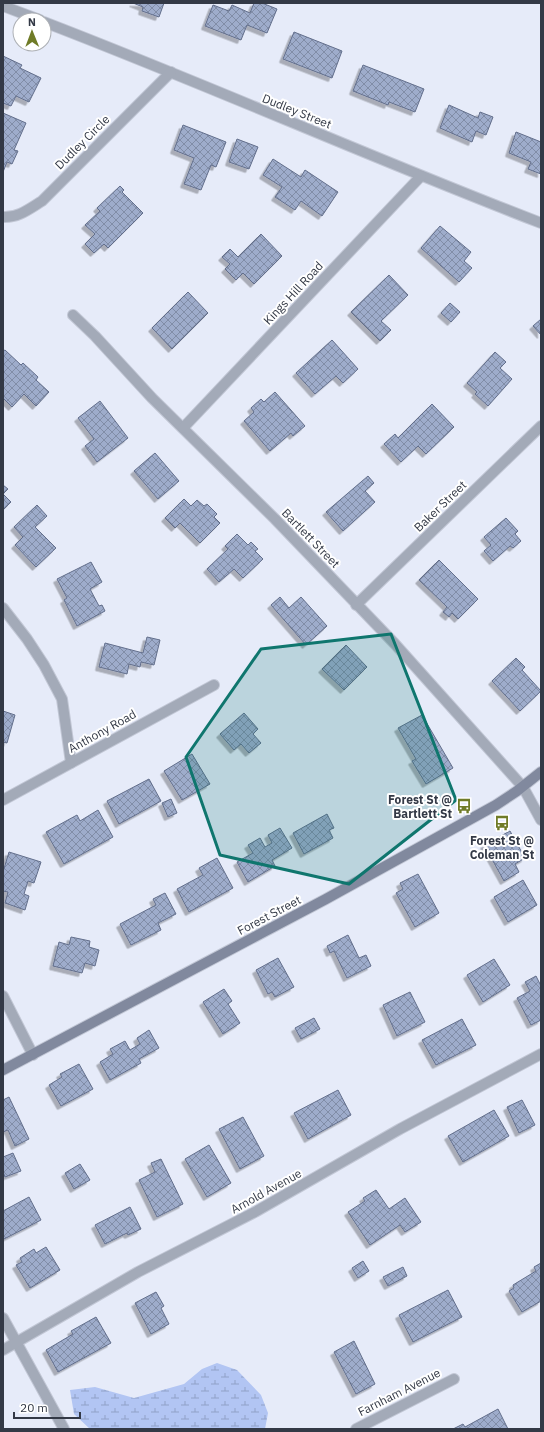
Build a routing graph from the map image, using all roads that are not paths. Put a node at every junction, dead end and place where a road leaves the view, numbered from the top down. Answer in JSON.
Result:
{"nodes":[{"id":1,"x":3,"y":6,"type":"edge"},
{"id":2,"x":19,"y":12,"type":"edge"},
{"id":3,"x":52,"y":25,"type":"edge"},
{"id":4,"x":171,"y":72,"type":"junction"},
{"id":5,"x":421,"y":176,"type":"junction"},
{"id":6,"x":3,"y":217,"type":"edge"},
{"id":7,"x":541,"y":223,"type":"edge"},
{"id":8,"x":73,"y":315,"type":"dead end"},
{"id":9,"x":541,"y":426,"type":"edge"},
{"id":10,"x":183,"y":428,"type":"junction"},
{"id":11,"x":356,"y":605,"type":"junction"},
{"id":12,"x":3,"y":608,"type":"edge"},
{"id":13,"x":214,"y":685,"type":"dead end"},
{"id":14,"x":72,"y":763,"type":"junction"},
{"id":15,"x":541,"y":772,"type":"edge"},
{"id":16,"x":523,"y":787,"type":"junction"},
{"id":17,"x":3,"y":800,"type":"edge"},
{"id":18,"x":541,"y":820,"type":"edge"},
{"id":19,"x":3,"y":996,"type":"edge"},
{"id":20,"x":541,"y":1054,"type":"edge"},
{"id":21,"x":33,"y":1055,"type":"junction"},
{"id":22,"x":3,"y":1070,"type":"edge"},
{"id":23,"x":3,"y":1318,"type":"edge"},
{"id":24,"x":18,"y":1343,"type":"junction"},
{"id":25,"x":3,"y":1350,"type":"edge"},
{"id":26,"x":454,"y":1379,"type":"dead end"},
{"id":27,"x":64,"y":1429,"type":"edge"},
{"id":28,"x":356,"y":1429,"type":"edge"}],
"edges":[{"from":1,"to":2,"type":"street"},
{"from":3,"to":4,"type":"street","name":"Dudley Street"},
{"from":4,"to":5,"type":"street","name":"Dudley Street"},
{"from":4,"to":6,"type":"street","name":"Dudley Circle"},
{"from":5,"to":7,"type":"street","name":"Dudley Street"},
{"from":5,"to":10,"type":"street","name":"Kings Hill Road"},
{"from":8,"to":10,"type":"street","name":"Bartlett Street"},
{"from":9,"to":11,"type":"street","name":"Baker Street"},
{"from":10,"to":11,"type":"street","name":"Bartlett Street"},
{"from":11,"to":16,"type":"street","name":"Bartlett Street"},
{"from":12,"to":14,"type":"street"},
{"from":13,"to":14,"type":"street","name":"Anthony Road"},
{"from":14,"to":17,"type":"street","name":"Anthony Road"},
{"from":15,"to":16,"type":"street","name":"Forest Street"},
{"from":16,"to":18,"type":"street","name":"Bartlett Street"},
{"from":16,"to":21,"type":"street","name":"Forest Street"},
{"from":19,"to":21,"type":"street"},
{"from":20,"to":24,"type":"street","name":"Arnold Avenue"},
{"from":21,"to":22,"type":"street","name":"Forest Street"},
{"from":23,"to":24,"type":"street"},
{"from":24,"to":25,"type":"street","name":"Arnold Avenue"},
{"from":24,"to":27,"type":"street"},
{"from":26,"to":28,"type":"street","name":"Farnham Avenue"}]}
